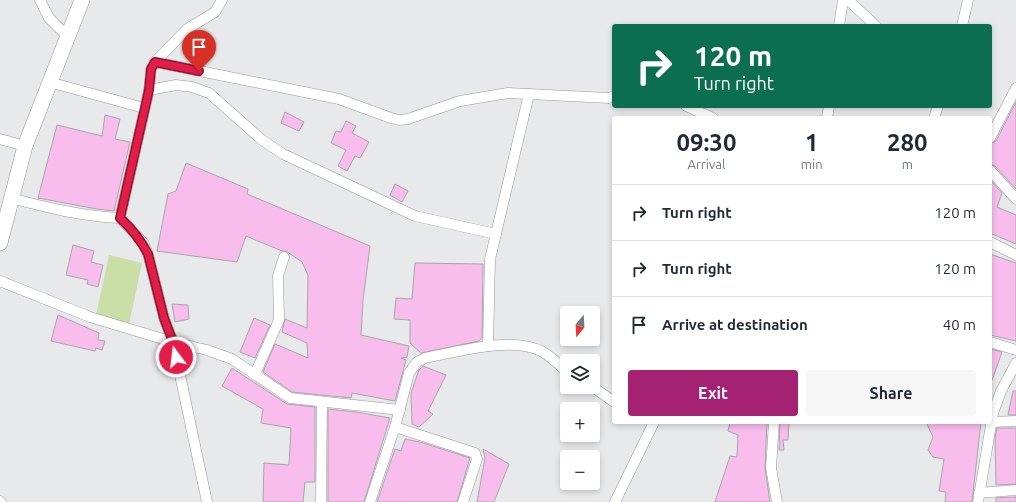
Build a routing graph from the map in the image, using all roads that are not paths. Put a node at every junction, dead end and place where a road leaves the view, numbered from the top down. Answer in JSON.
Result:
{"nodes":[{"id":1,"x":40,"y":0,"type":"edge"},
{"id":2,"x":82,"y":0,"type":"edge"},
{"id":3,"x":222,"y":0,"type":"edge"},
{"id":4,"x":843,"y":0,"type":"edge"},
{"id":5,"x":848,"y":0,"type":"edge"},
{"id":6,"x":968,"y":0,"type":"edge"},
{"id":7,"x":840,"y":24,"type":"edge"},
{"id":8,"x":874,"y":24,"type":"edge"},
{"id":9,"x":962,"y":24,"type":"edge"},
{"id":10,"x":67,"y":36,"type":"junction"},
{"id":11,"x":155,"y":62,"type":"junction"},
{"id":12,"x":49,"y":82,"type":"junction"},
{"id":13,"x":1016,"y":88,"type":"edge"},
{"id":14,"x":149,"y":90,"type":"junction"},
{"id":15,"x":529,"y":94,"type":"junction"},
{"id":16,"x":612,"y":97,"type":"edge"},
{"id":17,"x":144,"y":108,"type":"junction"},
{"id":18,"x":690,"y":108,"type":"edge"},
{"id":19,"x":708,"y":116,"type":"edge"},
{"id":20,"x":992,"y":134,"type":"edge"},
{"id":21,"x":0,"y":139,"type":"edge"},
{"id":22,"x":25,"y":146,"type":"junction"},
{"id":23,"x":992,"y":172,"type":"edge"},
{"id":24,"x":11,"y":198,"type":"junction"},
{"id":25,"x":1016,"y":199,"type":"edge"},
{"id":26,"x":120,"y":218,"type":"junction"},
{"id":27,"x":496,"y":234,"type":"junction"},
{"id":28,"x":0,"y":243,"type":"edge"},
{"id":29,"x":992,"y":243,"type":"edge"},
{"id":30,"x":1016,"y":255,"type":"edge"},
{"id":31,"x":284,"y":257,"type":"dead end"},
{"id":32,"x":0,"y":281,"type":"edge"},
{"id":33,"x":173,"y":342,"type":"junction"},
{"id":34,"x":992,"y":343,"type":"edge"},
{"id":35,"x":488,"y":346,"type":"junction"},
{"id":36,"x":1016,"y":350,"type":"edge"},
{"id":37,"x":1016,"y":363,"type":"edge"},
{"id":38,"x":560,"y":365,"type":"edge"},
{"id":39,"x":255,"y":374,"type":"junction"},
{"id":40,"x":600,"y":392,"type":"edge"},
{"id":41,"x":612,"y":401,"type":"edge"},
{"id":42,"x":322,"y":402,"type":"junction"},
{"id":43,"x":400,"y":410,"type":"junction"},
{"id":44,"x":1016,"y":421,"type":"edge"},
{"id":45,"x":992,"y":422,"type":"joint"},
{"id":46,"x":653,"y":424,"type":"edge"},
{"id":47,"x":774,"y":424,"type":"edge"},
{"id":48,"x":992,"y":424,"type":"edge"},
{"id":49,"x":395,"y":427,"type":"junction"},
{"id":50,"x":1016,"y":490,"type":"edge"},
{"id":51,"x":978,"y":498,"type":"edge"},
{"id":52,"x":207,"y":502,"type":"edge"},
{"id":53,"x":321,"y":502,"type":"edge"},
{"id":54,"x":370,"y":502,"type":"edge"},
{"id":55,"x":463,"y":502,"type":"edge"},
{"id":56,"x":615,"y":502,"type":"edge"},
{"id":57,"x":777,"y":502,"type":"edge"}],
"edges":[{"from":1,"to":10,"type":"street"},
{"from":2,"to":10,"type":"street"},
{"from":3,"to":11,"type":"street"},
{"from":4,"to":7,"type":"street"},
{"from":5,"to":8,"type":"street"},
{"from":6,"to":9,"type":"street"},
{"from":10,"to":12,"type":"street"},
{"from":11,"to":14,"type":"street"},
{"from":11,"to":15,"type":"street"},
{"from":12,"to":17,"type":"street"},
{"from":12,"to":22,"type":"street"},
{"from":13,"to":20,"type":"street"},
{"from":14,"to":17,"type":"street"},
{"from":14,"to":27,"type":"street"},
{"from":15,"to":16,"type":"street"},
{"from":15,"to":27,"type":"street"},
{"from":17,"to":26,"type":"street"},
{"from":18,"to":19,"type":"street"},
{"from":21,"to":22,"type":"street"},
{"from":22,"to":24,"type":"street"},
{"from":23,"to":25,"type":"street"},
{"from":24,"to":26,"type":"street"},
{"from":24,"to":28,"type":"street"},
{"from":26,"to":33,"type":"street"},
{"from":27,"to":35,"type":"street"},
{"from":29,"to":30,"type":"street"},
{"from":31,"to":39,"type":"street"},
{"from":32,"to":33,"type":"street"},
{"from":33,"to":39,"type":"street"},
{"from":33,"to":52,"type":"street"},
{"from":34,"to":36,"type":"street"},
{"from":35,"to":38,"type":"street"},
{"from":35,"to":43,"type":"street"},
{"from":37,"to":45,"type":"street"},
{"from":39,"to":42,"type":"street"},
{"from":40,"to":41,"type":"street"},
{"from":42,"to":43,"type":"street"},
{"from":42,"to":53,"type":"street"},
{"from":43,"to":49,"type":"street"},
{"from":44,"to":45,"type":"street"},
{"from":46,"to":56,"type":"street"},
{"from":47,"to":57,"type":"street"},
{"from":48,"to":51,"type":"street"},
{"from":49,"to":54,"type":"street"},
{"from":49,"to":55,"type":"street"},
{"from":50,"to":51,"type":"street"}]}
